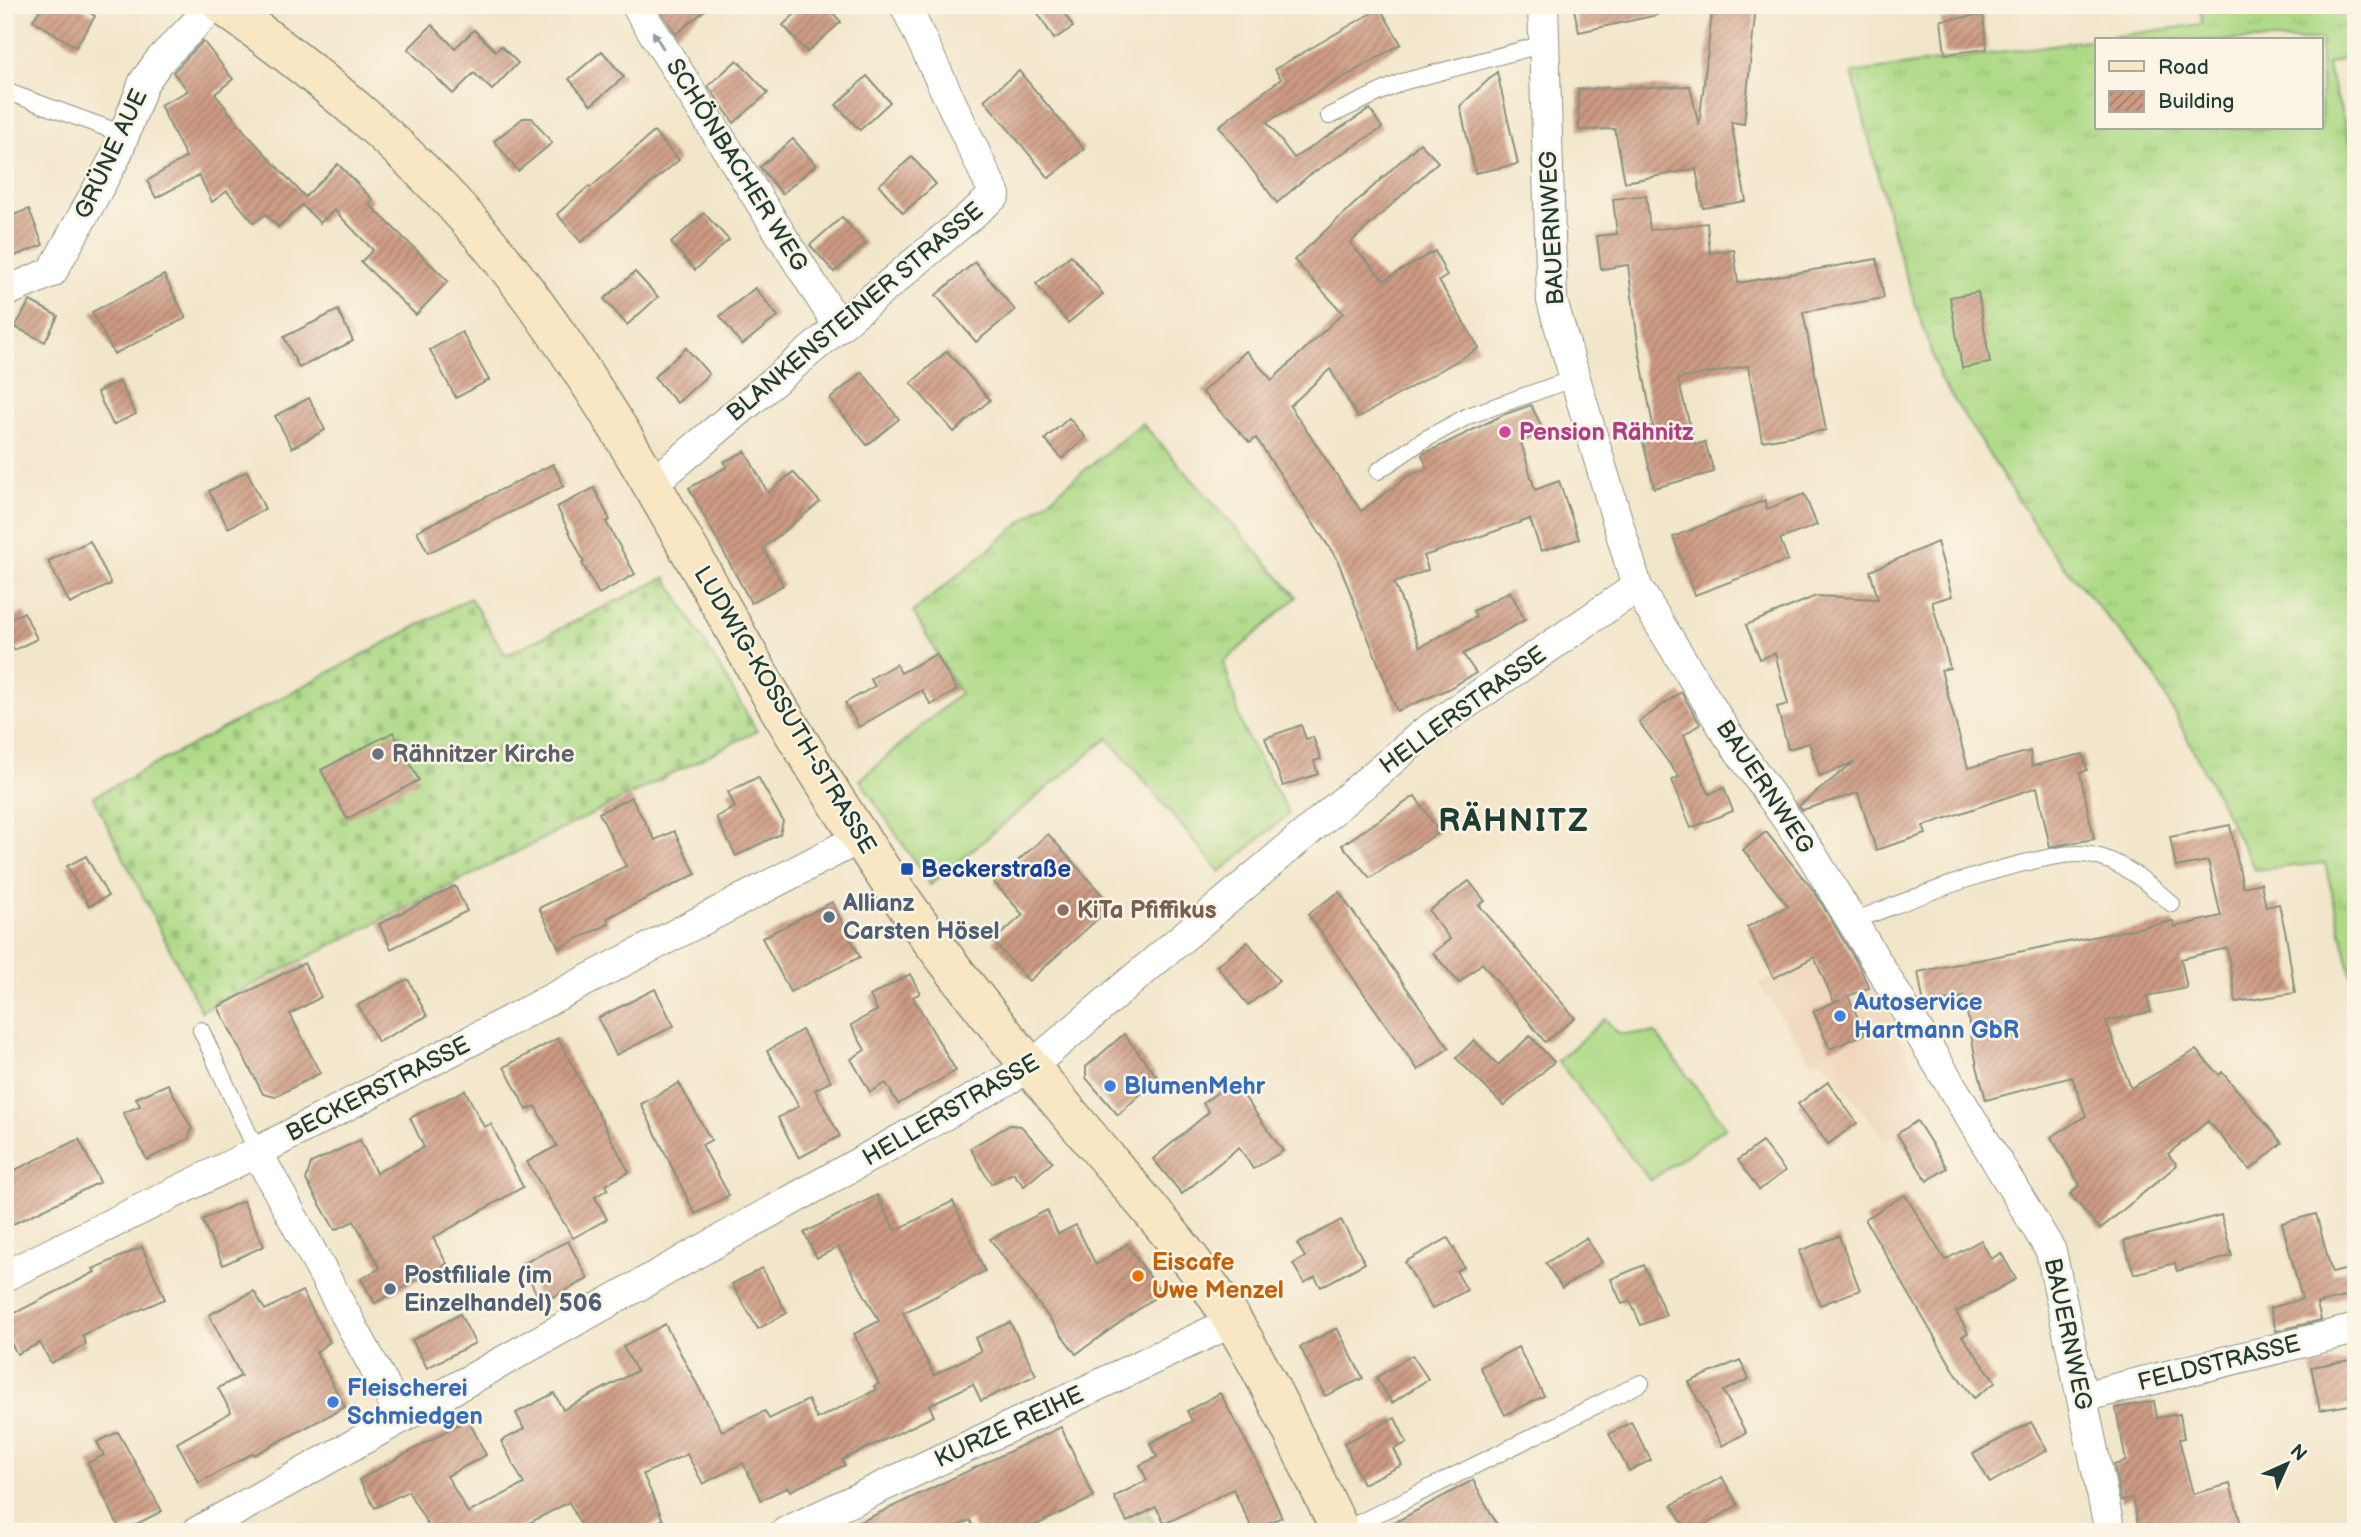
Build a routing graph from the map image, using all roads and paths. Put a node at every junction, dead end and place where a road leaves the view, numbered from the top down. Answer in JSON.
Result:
{"nodes":[{"id":1,"x":214,"y":5,"type":"edge"},
{"id":2,"x":222,"y":5,"type":"edge"},
{"id":3,"x":636,"y":5,"type":"edge"},
{"id":4,"x":905,"y":5,"type":"edge"},
{"id":5,"x":1543,"y":5,"type":"edge"},
{"id":6,"x":1544,"y":44,"type":"junction"},
{"id":7,"x":5,"y":91,"type":"edge"},
{"id":8,"x":1329,"y":116,"type":"dead end"},
{"id":9,"x":123,"y":134,"type":"junction"},
{"id":10,"x":5,"y":292,"type":"edge"},
{"id":11,"x":838,"y":326,"type":"junction"},
{"id":12,"x":1575,"y":378,"type":"junction"},
{"id":13,"x":1378,"y":471,"type":"dead end"},
{"id":14,"x":651,"y":485,"type":"junction"},
{"id":15,"x":1637,"y":587,"type":"junction"},
{"id":16,"x":860,"y":838,"type":"junction"},
{"id":17,"x":2172,"y":904,"type":"dead end"},
{"id":18,"x":1853,"y":922,"type":"junction"},
{"id":19,"x":201,"y":1030,"type":"dead end"},
{"id":20,"x":1031,"y":1067,"type":"junction"},
{"id":21,"x":257,"y":1152,"type":"junction"},
{"id":22,"x":5,"y":1276,"type":"edge"},
{"id":23,"x":1232,"y":1322,"type":"junction"},
{"id":24,"x":2356,"y":1329,"type":"edge"},
{"id":25,"x":1642,"y":1383,"type":"dead end"},
{"id":26,"x":2081,"y":1397,"type":"junction"},
{"id":27,"x":402,"y":1418,"type":"junction"},
{"id":28,"x":197,"y":1532,"type":"edge"},
{"id":29,"x":786,"y":1532,"type":"edge"},
{"id":30,"x":1341,"y":1532,"type":"edge"},
{"id":31,"x":2110,"y":1532,"type":"edge"}],
"edges":[{"from":1,"to":9,"type":"street","name":"GRÜNE AUE"},
{"from":2,"to":14,"type":"street","name":"LUDWIG-KOSSUTH-STRASSE"},
{"from":11,"to":3,"type":"street","name":"SCHÖNBACHER WEG","one_way":true},
{"from":4,"to":11,"type":"street","name":"BLANKENSTEINER STRASSE"},
{"from":5,"to":6,"type":"street","name":"BAUERNWEG"},
{"from":6,"to":8,"type":"lane"},
{"from":6,"to":12,"type":"street","name":"BAUERNWEG"},
{"from":7,"to":9,"type":"lane"},
{"from":9,"to":10,"type":"street","name":"GRÜNE AUE"},
{"from":11,"to":14,"type":"street","name":"BLANKENSTEINER STRASSE"},
{"from":12,"to":13,"type":"lane"},
{"from":12,"to":15,"type":"street","name":"BAUERNWEG"},
{"from":14,"to":16,"type":"street","name":"LUDWIG-KOSSUTH-STRASSE"},
{"from":15,"to":18,"type":"street","name":"BAUERNWEG"},
{"from":15,"to":20,"type":"street","name":"HELLERSTRASSE"},
{"from":16,"to":20,"type":"street","name":"LUDWIG-KOSSUTH-STRASSE"},
{"from":16,"to":21,"type":"street","name":"BECKERSTRASSE"},
{"from":17,"to":18,"type":"lane"},
{"from":18,"to":26,"type":"street","name":"BAUERNWEG"},
{"from":19,"to":21,"type":"lane"},
{"from":20,"to":23,"type":"street","name":"LUDWIG-KOSSUTH-STRASSE"},
{"from":20,"to":27,"type":"street","name":"HELLERSTRASSE"},
{"from":21,"to":22,"type":"street","name":"BECKERSTRASSE"},
{"from":21,"to":27,"type":"street"},
{"from":23,"to":29,"type":"street","name":"KURZE REIHE"},
{"from":23,"to":30,"type":"street","name":"LUDWIG-KOSSUTH-STRASSE"},
{"from":24,"to":26,"type":"street","name":"FELDSTRASSE"},
{"from":25,"to":30,"type":"lane"},
{"from":26,"to":31,"type":"street","name":"BAUERNWEG"},
{"from":27,"to":28,"type":"street","name":"HELLERSTRASSE"}]}
